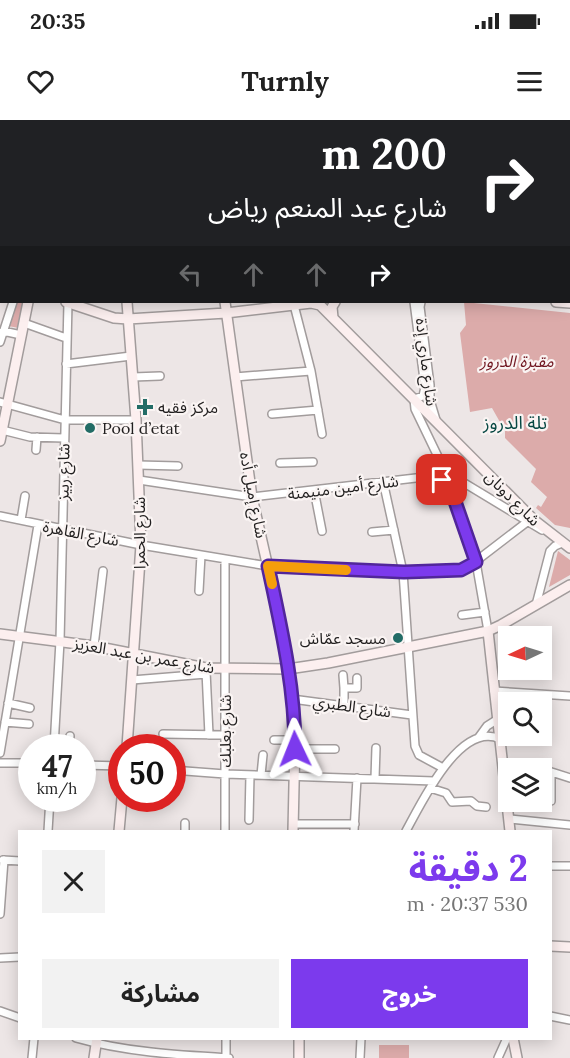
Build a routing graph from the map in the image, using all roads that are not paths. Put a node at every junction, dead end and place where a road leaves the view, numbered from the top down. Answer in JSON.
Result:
{"nodes":[{"id":1,"x":12,"y":303,"type":"edge"},
{"id":2,"x":28,"y":303,"type":"edge"},
{"id":3,"x":67,"y":303,"type":"edge"},
{"id":4,"x":127,"y":303,"type":"edge"},
{"id":5,"x":225,"y":303,"type":"edge"},
{"id":6,"x":334,"y":303,"type":"edge"},
{"id":7,"x":414,"y":303,"type":"edge"},
{"id":8,"x":421,"y":303,"type":"edge"},
{"id":9,"x":85,"y":304,"type":"edge"},
{"id":10,"x":289,"y":304,"type":"edge"},
{"id":11,"x":226,"y":313,"type":"junction"},
{"id":12,"x":333,"y":318,"type":"junction"},
{"id":13,"x":128,"y":320,"type":"junction"},
{"id":14,"x":24,"y":323,"type":"junction"},
{"id":15,"x":3,"y":332,"type":"junction"},
{"id":16,"x":21,"y":335,"type":"junction"},
{"id":17,"x":66,"y":338,"type":"junction"},
{"id":18,"x":0,"y":342,"type":"edge"},
{"id":19,"x":131,"y":356,"type":"junction"},
{"id":20,"x":66,"y":364,"type":"junction"},
{"id":21,"x":311,"y":371,"type":"junction"},
{"id":22,"x":160,"y":376,"type":"dead end"},
{"id":23,"x":133,"y":377,"type":"junction"},
{"id":24,"x":235,"y":377,"type":"junction"},
{"id":25,"x":414,"y":399,"type":"junction"},
{"id":26,"x":3,"y":403,"type":"edge"},
{"id":27,"x":318,"y":410,"type":"junction"},
{"id":28,"x":272,"y":414,"type":"dead end"},
{"id":29,"x":65,"y":420,"type":"junction"},
{"id":30,"x":136,"y":420,"type":"junction"},
{"id":31,"x":437,"y":422,"type":"junction"},
{"id":32,"x":2,"y":430,"type":"junction"},
{"id":33,"x":322,"y":434,"type":"dead end"},
{"id":34,"x":37,"y":437,"type":"junction"},
{"id":35,"x":64,"y":438,"type":"junction"},
{"id":36,"x":0,"y":441,"type":"edge"},
{"id":37,"x":36,"y":450,"type":"dead end"},
{"id":38,"x":313,"y":462,"type":"dead end"},
{"id":39,"x":280,"y":463,"type":"dead end"},
{"id":40,"x":138,"y":465,"type":"junction"},
{"id":41,"x":442,"y":465,"type":"junction"},
{"id":42,"x":178,"y":466,"type":"dead end"},
{"id":43,"x":433,"y":476,"type":"junction"},
{"id":44,"x":456,"y":479,"type":"junction"},
{"id":45,"x":139,"y":480,"type":"junction"},
{"id":46,"x":383,"y":481,"type":"junction"},
{"id":47,"x":450,"y":487,"type":"junction"},
{"id":48,"x":314,"y":490,"type":"junction"},
{"id":49,"x":25,"y":496,"type":"dead end"},
{"id":50,"x":252,"y":497,"type":"junction"},
{"id":51,"x":0,"y":516,"type":"edge"},
{"id":52,"x":21,"y":520,"type":"junction"},
{"id":53,"x":527,"y":522,"type":"junction"},
{"id":54,"x":38,"y":525,"type":"junction"},
{"id":55,"x":62,"y":530,"type":"junction"},
{"id":56,"x":394,"y":530,"type":"junction"},
{"id":57,"x":322,"y":531,"type":"dead end"},
{"id":58,"x":372,"y":532,"type":"dead end"},
{"id":59,"x":552,"y":535,"type":"junction"},
{"id":60,"x":141,"y":545,"type":"junction"},
{"id":61,"x":566,"y":545,"type":"edge"},
{"id":62,"x":201,"y":555,"type":"junction"},
{"id":63,"x":225,"y":559,"type":"junction"},
{"id":64,"x":476,"y":562,"type":"junction"},
{"id":65,"x":268,"y":566,"type":"junction"},
{"id":66,"x":103,"y":570,"type":"dead end"},
{"id":67,"x":404,"y":572,"type":"junction"},
{"id":68,"x":570,"y":585,"type":"edge"},
{"id":69,"x":199,"y":591,"type":"dead end"},
{"id":70,"x":536,"y":605,"type":"junction"},
{"id":71,"x":485,"y":612,"type":"junction"},
{"id":72,"x":462,"y":615,"type":"dead end"},
{"id":73,"x":488,"y":631,"type":"junction"},
{"id":74,"x":0,"y":634,"type":"edge"},
{"id":75,"x":19,"y":636,"type":"junction"},
{"id":76,"x":60,"y":641,"type":"junction"},
{"id":77,"x":94,"y":646,"type":"junction"},
{"id":78,"x":408,"y":646,"type":"junction"},
{"id":79,"x":133,"y":653,"type":"junction"},
{"id":80,"x":225,"y":669,"type":"junction"},
{"id":81,"x":288,"y":669,"type":"junction"},
{"id":82,"x":206,"y":671,"type":"junction"},
{"id":83,"x":343,"y":675,"type":"dead end"},
{"id":84,"x":357,"y":678,"type":"dead end"},
{"id":85,"x":132,"y":680,"type":"junction"},
{"id":86,"x":344,"y":688,"type":"junction"},
{"id":87,"x":494,"y":691,"type":"junction"},
{"id":88,"x":570,"y":696,"type":"edge"},
{"id":89,"x":292,"y":699,"type":"junction"},
{"id":90,"x":8,"y":703,"type":"junction"},
{"id":91,"x":344,"y":704,"type":"junction"},
{"id":92,"x":30,"y":708,"type":"dead end"},
{"id":93,"x":412,"y":715,"type":"junction"},
{"id":94,"x":498,"y":719,"type":"joint"},
{"id":95,"x":5,"y":722,"type":"junction"},
{"id":96,"x":29,"y":724,"type":"dead end"},
{"id":97,"x":55,"y":734,"type":"edge"},
{"id":98,"x":128,"y":734,"type":"edge"},
{"id":99,"x":186,"y":734,"type":"edge"},
{"id":100,"x":209,"y":735,"type":"junction"},
{"id":101,"x":225,"y":735,"type":"junction"},
{"id":102,"x":479,"y":737,"type":"junction"},
{"id":103,"x":498,"y":738,"type":"edge"},
{"id":104,"x":274,"y":740,"type":"dead end"},
{"id":105,"x":295,"y":744,"type":"junction"},
{"id":106,"x":375,"y":748,"type":"dead end"},
{"id":107,"x":335,"y":749,"type":"dead end"},
{"id":108,"x":0,"y":753,"type":"edge"},
{"id":109,"x":263,"y":755,"type":"dead end"},
{"id":110,"x":0,"y":763,"type":"edge"},
{"id":111,"x":18,"y":763,"type":"edge"},
{"id":112,"x":442,"y":768,"type":"junction"},
{"id":113,"x":186,"y":771,"type":"edge"},
{"id":114,"x":552,"y":772,"type":"edge"},
{"id":115,"x":225,"y":774,"type":"junction"},
{"id":116,"x":250,"y":775,"type":"junction"},
{"id":117,"x":261,"y":775,"type":"junction"},
{"id":118,"x":293,"y":775,"type":"junction"},
{"id":119,"x":357,"y":777,"type":"junction"},
{"id":120,"x":375,"y":778,"type":"junction"},
{"id":121,"x":570,"y":778,"type":"edge"},
{"id":122,"x":432,"y":784,"type":"junction"},
{"id":123,"x":486,"y":807,"type":"dead end"},
{"id":124,"x":49,"y":812,"type":"edge"},
{"id":125,"x":121,"y":812,"type":"edge"},
{"id":126,"x":509,"y":812,"type":"edge"},
{"id":127,"x":510,"y":819,"type":"junction"},
{"id":128,"x":249,"y":820,"type":"dead end"},
{"id":129,"x":570,"y":825,"type":"edge"},
{"id":130,"x":293,"y":827,"type":"edge"},
{"id":131,"x":355,"y":827,"type":"edge"},
{"id":132,"x":48,"y":830,"type":"edge"},
{"id":133,"x":119,"y":830,"type":"edge"},
{"id":134,"x":225,"y":830,"type":"edge"},
{"id":135,"x":407,"y":830,"type":"edge"},
{"id":136,"x":510,"y":830,"type":"edge"},
{"id":137,"x":2,"y":860,"type":"edge"},
{"id":138,"x":18,"y":861,"type":"edge"},
{"id":139,"x":552,"y":866,"type":"edge"},
{"id":140,"x":570,"y":866,"type":"edge"},
{"id":141,"x":0,"y":914,"type":"edge"},
{"id":142,"x":552,"y":946,"type":"edge"},
{"id":143,"x":570,"y":947,"type":"edge"},
{"id":144,"x":18,"y":957,"type":"edge"},
{"id":145,"x":0,"y":958,"type":"edge"},
{"id":146,"x":0,"y":1011,"type":"edge"},
{"id":147,"x":18,"y":1017,"type":"edge"},
{"id":148,"x":552,"y":1017,"type":"edge"},
{"id":149,"x":570,"y":1020,"type":"edge"},
{"id":150,"x":34,"y":1040,"type":"edge"},
{"id":151,"x":225,"y":1040,"type":"edge"},
{"id":152,"x":299,"y":1040,"type":"edge"},
{"id":153,"x":361,"y":1040,"type":"edge"},
{"id":154,"x":506,"y":1040,"type":"edge"},
{"id":155,"x":513,"y":1040,"type":"edge"},
{"id":156,"x":97,"y":1041,"type":"edge"},
{"id":157,"x":173,"y":1056,"type":"edge"},
{"id":158,"x":32,"y":1058,"type":"edge"},
{"id":159,"x":94,"y":1058,"type":"edge"},
{"id":160,"x":227,"y":1058,"type":"edge"},
{"id":161,"x":299,"y":1058,"type":"edge"},
{"id":162,"x":360,"y":1058,"type":"edge"},
{"id":163,"x":498,"y":1058,"type":"edge"},
{"id":164,"x":517,"y":1058,"type":"edge"}],
"edges":[{"from":1,"to":15,"type":"street"},
{"from":2,"to":14,"type":"street"},
{"from":3,"to":17,"type":"street","name":"شارع ربيز"},
{"from":4,"to":13,"type":"street","name":"شارع الحمرا"},
{"from":5,"to":11,"type":"street","name":"شارع إميل أده"},
{"from":6,"to":12,"type":"street"},
{"from":7,"to":25,"type":"street","name":"شارع ماري إدة"},
{"from":8,"to":31,"type":"street","name":"شارع ماري إدة"},
{"from":9,"to":13,"type":"street"},
{"from":10,"to":11,"type":"street"},
{"from":10,"to":12,"type":"street"},
{"from":10,"to":21,"type":"street"},
{"from":11,"to":13,"type":"street"},
{"from":11,"to":24,"type":"street","name":"شارع إميل أده"},
{"from":12,"to":25,"type":"street"},
{"from":13,"to":19,"type":"street","name":"شارع الحمرا"},
{"from":14,"to":16,"type":"street"},
{"from":14,"to":17,"type":"street"},
{"from":15,"to":16,"type":"street"},
{"from":15,"to":18,"type":"street"},
{"from":16,"to":26,"type":"street"},
{"from":17,"to":20,"type":"street","name":"شارع ربيز"},
{"from":19,"to":20,"type":"street"},
{"from":19,"to":23,"type":"street","name":"شارع الحمرا"},
{"from":20,"to":29,"type":"street","name":"شارع ربيز"},
{"from":21,"to":24,"type":"street"},
{"from":21,"to":27,"type":"street"},
{"from":22,"to":23,"type":"street"},
{"from":23,"to":30,"type":"street","name":"شارع الحمرا"},
{"from":24,"to":50,"type":"street","name":"شارع إميل أده"},
{"from":25,"to":31,"type":"street","name":"شارع دونان"},
{"from":25,"to":41,"type":"street","name":"شارع دونان"},
{"from":26,"to":29,"type":"street"},
{"from":26,"to":32,"type":"street"},
{"from":27,"to":28,"type":"street"},
{"from":27,"to":33,"type":"street"},
{"from":29,"to":30,"type":"street"},
{"from":29,"to":35,"type":"street","name":"شارع ربيز"},
{"from":30,"to":40,"type":"street","name":"شارع الحمرا"},
{"from":31,"to":59,"type":"street","name":"شارع دونان"},
{"from":32,"to":34,"type":"street"},
{"from":32,"to":36,"type":"street"},
{"from":34,"to":35,"type":"street"},
{"from":34,"to":37,"type":"street"},
{"from":35,"to":55,"type":"street","name":"شارع ربيز"},
{"from":38,"to":39,"type":"street"},
{"from":40,"to":42,"type":"street"},
{"from":40,"to":45,"type":"street","name":"شارع الحمرا"},
{"from":41,"to":43,"type":"street"},
{"from":41,"to":44,"type":"street","name":"شارع دونان"},
{"from":43,"to":46,"type":"street","name":"شارع أمين منيمنة"},
{"from":43,"to":47,"type":"street","name":"شارع أمين منيمنة"},
{"from":44,"to":47,"type":"street"},
{"from":44,"to":53,"type":"street","name":"شارع دونان"},
{"from":45,"to":50,"type":"street","name":"شارع أمين منيمنة"},
{"from":45,"to":60,"type":"street","name":"شارع الحمرا"},
{"from":46,"to":48,"type":"street","name":"شارع أمين منيمنة"},
{"from":46,"to":56,"type":"street"},
{"from":47,"to":64,"type":"street"},
{"from":48,"to":50,"type":"street","name":"شارع أمين منيمنة"},
{"from":48,"to":57,"type":"street"},
{"from":49,"to":52,"type":"street"},
{"from":50,"to":65,"type":"street","name":"شارع إميل أده"},
{"from":51,"to":52,"type":"street","name":"شارع القاهرة"},
{"from":52,"to":54,"type":"street","name":"شارع القاهرة"},
{"from":53,"to":59,"type":"street","name":"شارع دونان"},
{"from":53,"to":64,"type":"street"},
{"from":54,"to":55,"type":"street","name":"شارع القاهرة"},
{"from":54,"to":75,"type":"street"},
{"from":55,"to":60,"type":"street","name":"شارع القاهرة"},
{"from":55,"to":76,"type":"street","name":"شارع ربيز"},
{"from":56,"to":58,"type":"street"},
{"from":56,"to":67,"type":"street"},
{"from":59,"to":61,"type":"street","name":"شارع دونان"},
{"from":60,"to":62,"type":"street","name":"شارع القاهرة"},
{"from":60,"to":79,"type":"street","name":"شارع الحمرا"},
{"from":61,"to":70,"type":"street"},
{"from":62,"to":63,"type":"street","name":"شارع القاهرة"},
{"from":62,"to":69,"type":"street"},
{"from":63,"to":65,"type":"street","name":"شارع القاهرة"},
{"from":63,"to":80,"type":"street","name":"شارع بعلبك"},
{"from":64,"to":67,"type":"street","name":"شارع القاهرة"},
{"from":64,"to":71,"type":"street"},
{"from":65,"to":67,"type":"street","name":"شارع القاهرة"},
{"from":65,"to":81,"type":"street","name":"شارع إميل أده"},
{"from":66,"to":77,"type":"street"},
{"from":67,"to":78,"type":"street"},
{"from":68,"to":70,"type":"street","name":"شارع عمر بن عبد العزيز"},
{"from":70,"to":73,"type":"street","name":"شارع عمر بن عبد العزيز"},
{"from":71,"to":72,"type":"street"},
{"from":71,"to":73,"type":"street"},
{"from":73,"to":78,"type":"street","name":"شارع عمر بن عبد العزيز"},
{"from":73,"to":87,"type":"street"},
{"from":74,"to":75,"type":"street","name":"شارع عمر بن عبد العزيز"},
{"from":75,"to":76,"type":"street","name":"شارع عمر بن عبد العزيز"},
{"from":75,"to":90,"type":"street"},
{"from":76,"to":77,"type":"street","name":"شارع عمر بن عبد العزيز"},
{"from":76,"to":97,"type":"street","name":"شارع ربيز"},
{"from":77,"to":79,"type":"street","name":"شارع عمر بن عبد العزيز"},
{"from":78,"to":81,"type":"street","name":"شارع عمر بن عبد العزيز"},
{"from":78,"to":93,"type":"street"},
{"from":79,"to":82,"type":"street","name":"شارع عمر بن عبد العزيز"},
{"from":79,"to":85,"type":"street","name":"شارع الحمرا"},
{"from":80,"to":81,"type":"street","name":"شارع عمر بن عبد العزيز"},
{"from":80,"to":82,"type":"street","name":"شارع عمر بن عبد العزيز"},
{"from":80,"to":101,"type":"street","name":"شارع بعلبك"},
{"from":81,"to":89,"type":"street","name":"شارع إميل أده"},
{"from":82,"to":85,"type":"street"},
{"from":82,"to":100,"type":"street"},
{"from":83,"to":86,"type":"street"},
{"from":84,"to":86,"type":"street"},
{"from":85,"to":98,"type":"street","name":"شارع الحمرا"},
{"from":86,"to":91,"type":"street"},
{"from":87,"to":88,"type":"street"},
{"from":87,"to":94,"type":"street"},
{"from":89,"to":91,"type":"street","name":"شارع الطبري"},
{"from":89,"to":105,"type":"street","name":"شارع إميل أده"},
{"from":90,"to":92,"type":"street"},
{"from":90,"to":95,"type":"street"},
{"from":91,"to":93,"type":"street","name":"شارع الطبري"},
{"from":93,"to":112,"type":"street"},
{"from":94,"to":102,"type":"street"},
{"from":95,"to":96,"type":"street"},
{"from":95,"to":108,"type":"street"},
{"from":99,"to":100,"type":"street"},
{"from":100,"to":101,"type":"street"},
{"from":101,"to":115,"type":"street","name":"شارع بعلبك"},
{"from":102,"to":103,"type":"street"},
{"from":102,"to":112,"type":"street"},
{"from":104,"to":105,"type":"street"},
{"from":105,"to":107,"type":"street"},
{"from":105,"to":118,"type":"street","name":"شارع إميل أده"},
{"from":106,"to":120,"type":"street"},
{"from":109,"to":117,"type":"street"},
{"from":110,"to":111,"type":"street"},
{"from":112,"to":122,"type":"street"},
{"from":113,"to":115,"type":"street"},
{"from":114,"to":121,"type":"street"},
{"from":115,"to":116,"type":"street"},
{"from":115,"to":134,"type":"street","name":"شارع بعلبك"},
{"from":116,"to":117,"type":"street"},
{"from":116,"to":128,"type":"street"},
{"from":117,"to":118,"type":"street"},
{"from":118,"to":119,"type":"street"},
{"from":118,"to":130,"type":"street","name":"شارع إميل أده"},
{"from":119,"to":120,"type":"street"},
{"from":119,"to":131,"type":"street"},
{"from":120,"to":122,"type":"street"},
{"from":122,"to":123,"type":"street"},
{"from":122,"to":135,"type":"street"},
{"from":124,"to":132,"type":"street"},
{"from":125,"to":133,"type":"street"},
{"from":126,"to":127,"type":"street"},
{"from":127,"to":129,"type":"street"},
{"from":127,"to":136,"type":"street"},
{"from":130,"to":131,"type":"street"},
{"from":137,"to":138,"type":"street"},
{"from":137,"to":141,"type":"street"},
{"from":139,"to":140,"type":"street"},
{"from":142,"to":143,"type":"street"},
{"from":144,"to":145,"type":"street"},
{"from":146,"to":147,"type":"street"},
{"from":148,"to":149,"type":"street"},
{"from":150,"to":158,"type":"street"},
{"from":151,"to":160,"type":"street"},
{"from":152,"to":161,"type":"street"},
{"from":153,"to":162,"type":"street"},
{"from":154,"to":163,"type":"street"},
{"from":155,"to":164,"type":"street"},
{"from":156,"to":157,"type":"street"},
{"from":156,"to":159,"type":"street"},
{"from":157,"to":160,"type":"street"}]}
